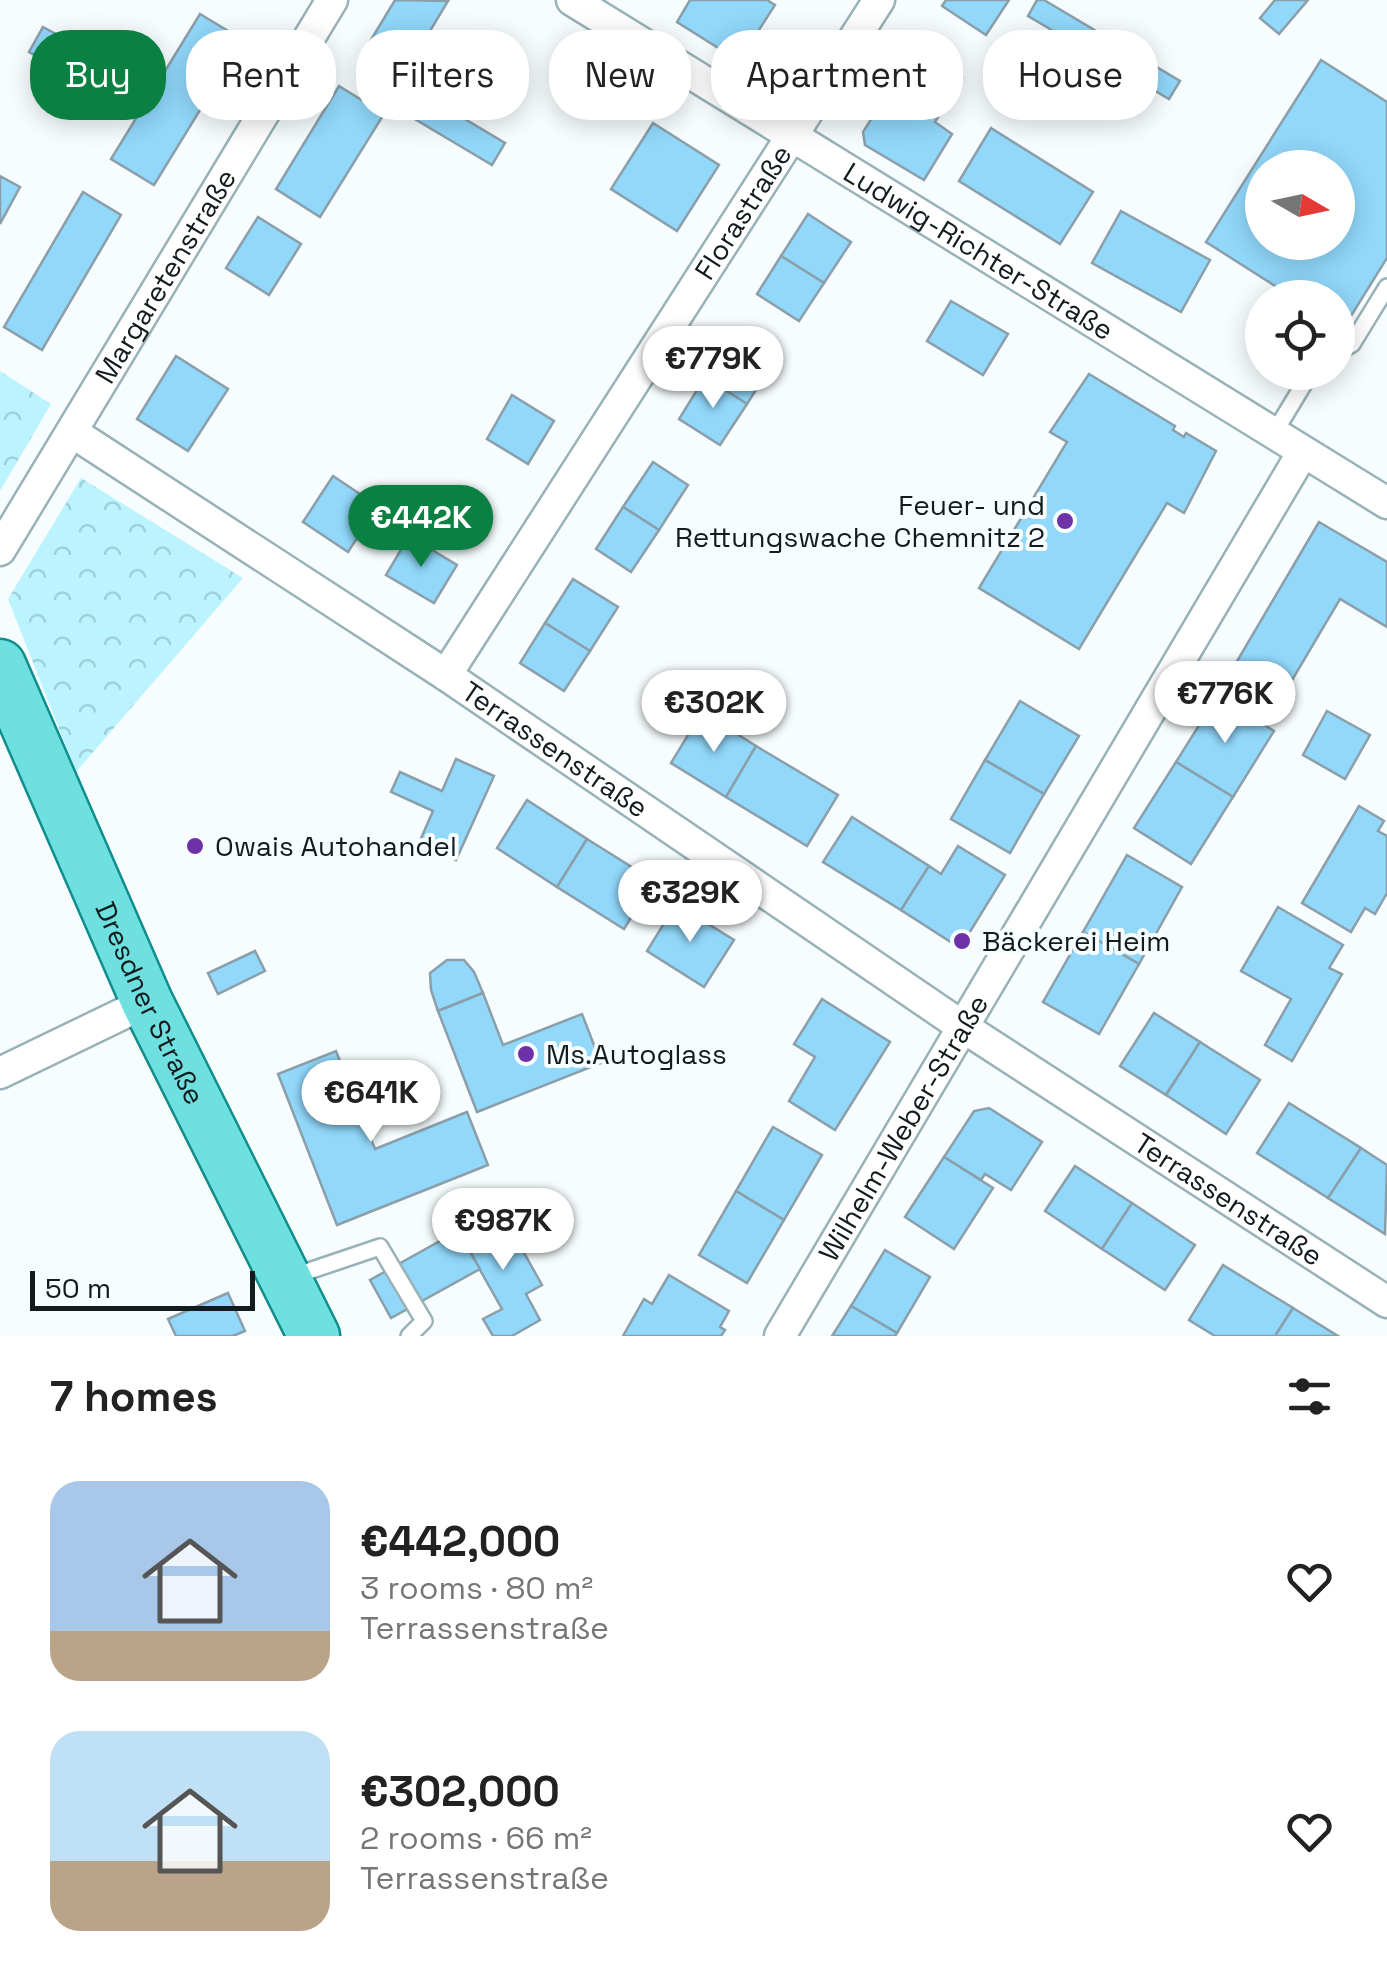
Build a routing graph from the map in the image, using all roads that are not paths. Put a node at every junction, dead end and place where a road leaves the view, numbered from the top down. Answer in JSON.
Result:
{"nodes":[{"id":1,"x":332,"y":0,"type":"edge"},
{"id":2,"x":572,"y":0,"type":"edge"},
{"id":3,"x":879,"y":0,"type":"edge"},
{"id":4,"x":793,"y":136,"type":"junction"},
{"id":5,"x":1387,"y":287,"type":"edge"},
{"id":6,"x":1355,"y":339,"type":"edge"},
{"id":7,"x":1301,"y":390,"type":"edge"},
{"id":8,"x":72,"y":432,"type":"junction"},
{"id":9,"x":1274,"y":435,"type":"junction"},
{"id":10,"x":1303,"y":452,"type":"junction"},
{"id":11,"x":1387,"y":503,"type":"edge"},
{"id":12,"x":0,"y":550,"type":"edge"},
{"id":13,"x":0,"y":666,"type":"edge"},
{"id":14,"x":446,"y":675,"type":"junction"},
{"id":15,"x":147,"y":1002,"type":"junction"},
{"id":16,"x":962,"y":1026,"type":"junction"},
{"id":17,"x":0,"y":1074,"type":"edge"},
{"id":18,"x":286,"y":1279,"type":"junction"},
{"id":19,"x":1387,"y":1302,"type":"edge"},
{"id":20,"x":314,"y":1336,"type":"edge"},
{"id":21,"x":409,"y":1336,"type":"edge"},
{"id":22,"x":780,"y":1336,"type":"edge"}],
"edges":[{"from":1,"to":8,"type":"street","name":"Margaretenstraße"},
{"from":2,"to":4,"type":"street","name":"Ludwig-Richter-Straße"},
{"from":3,"to":4,"type":"street","name":"Florastraße"},
{"from":4,"to":9,"type":"street","name":"Ludwig-Richter-Straße"},
{"from":4,"to":14,"type":"street","name":"Florastraße"},
{"from":5,"to":6,"type":"lane"},
{"from":7,"to":9,"type":"lane"},
{"from":8,"to":12,"type":"street","name":"Margaretenstraße"},
{"from":8,"to":14,"type":"street","name":"Terrassenstraße"},
{"from":9,"to":10,"type":"street","name":"Ludwig-Richter-Straße"},
{"from":10,"to":11,"type":"street","name":"Ludwig-Richter-Straße"},
{"from":10,"to":16,"type":"street","name":"Wilhelm-Weber-Straße"},
{"from":13,"to":15,"type":"main road","name":"Dresdner Straße"},
{"from":14,"to":16,"type":"street","name":"Terrassenstraße"},
{"from":15,"to":17,"type":"street"},
{"from":15,"to":18,"type":"main road","name":"Dresdner Straße"},
{"from":16,"to":19,"type":"street","name":"Terrassenstraße"},
{"from":16,"to":22,"type":"street","name":"Wilhelm-Weber-Straße"},
{"from":18,"to":20,"type":"main road","name":"Dresdner Straße"},
{"from":18,"to":21,"type":"lane"}]}
